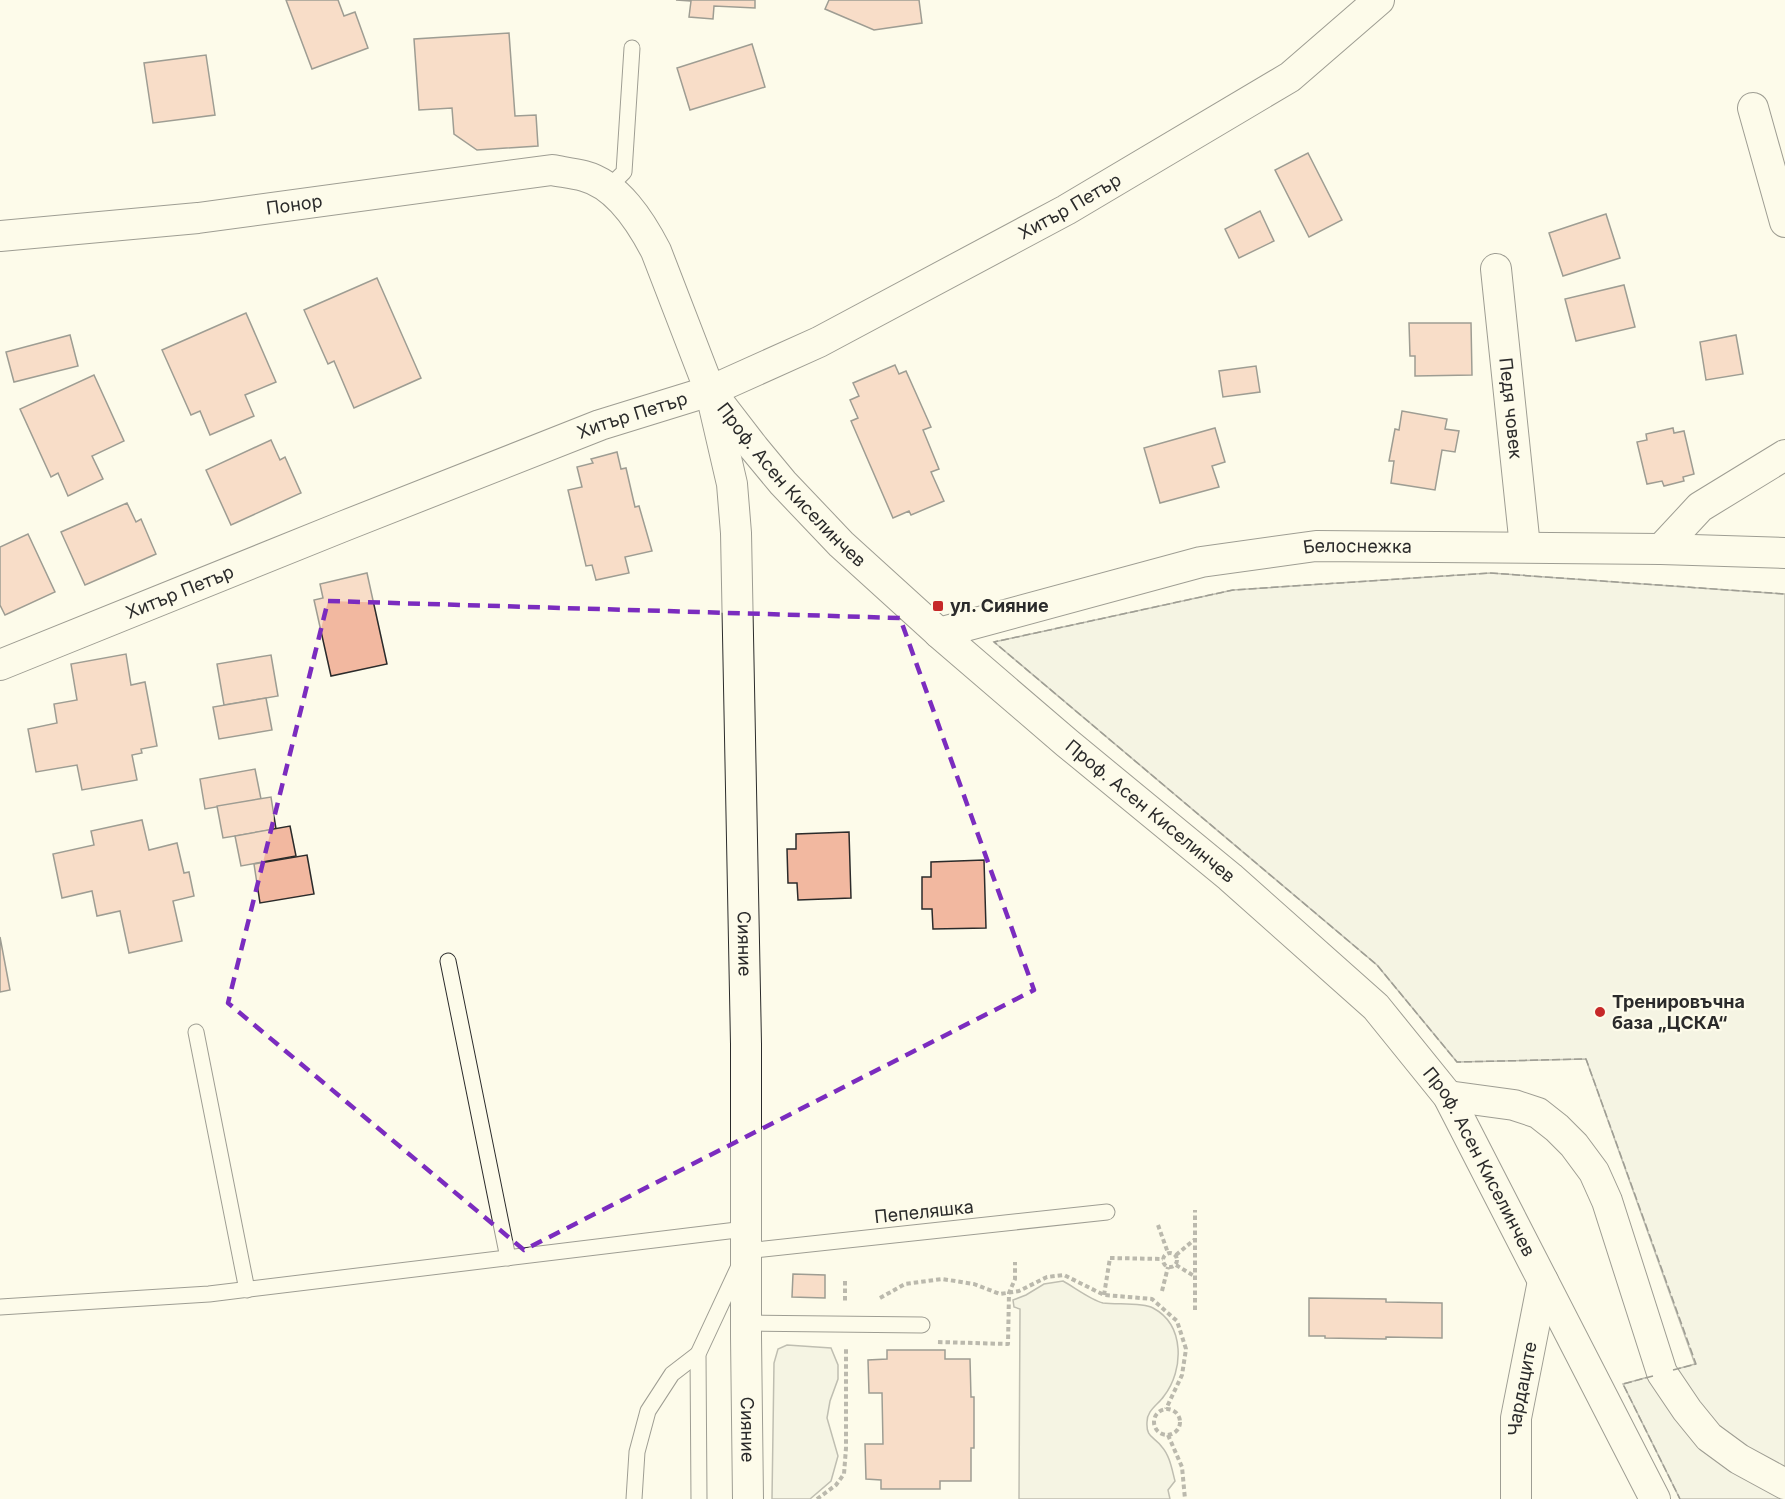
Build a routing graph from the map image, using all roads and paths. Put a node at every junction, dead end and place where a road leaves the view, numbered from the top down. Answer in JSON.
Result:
{"nodes":[{"id":1,"x":1379,"y":0,"type":"edge"},
{"id":2,"x":632,"y":48,"type":"dead end"},
{"id":3,"x":1753,"y":108,"type":"dead end"},
{"id":4,"x":597,"y":182,"type":"junction"},
{"id":5,"x":1785,"y":222,"type":"edge"},
{"id":6,"x":0,"y":236,"type":"edge"},
{"id":7,"x":1496,"y":268,"type":"dead end"},
{"id":8,"x":710,"y":391,"type":"junction"},
{"id":9,"x":1785,"y":454,"type":"edge"},
{"id":10,"x":1525,"y":547,"type":"junction"},
{"id":11,"x":1661,"y":549,"type":"junction"},
{"id":12,"x":1785,"y":553,"type":"edge"},
{"id":13,"x":939,"y":633,"type":"junction"},
{"id":14,"x":0,"y":665,"type":"edge"},
{"id":15,"x":448,"y":961,"type":"dead end"},
{"id":16,"x":196,"y":1032,"type":"dead end"},
{"id":17,"x":1448,"y":1096,"type":"junction"},
{"id":18,"x":1195,"y":1210,"type":"dead end"},
{"id":19,"x":1107,"y":1212,"type":"dead end"},
{"id":20,"x":1158,"y":1225,"type":"dead end"},
{"id":21,"x":1194,"y":1239,"type":"junction"},
{"id":22,"x":746,"y":1240,"type":"junction"},
{"id":23,"x":1168,"y":1253,"type":"junction"},
{"id":24,"x":1176,"y":1255,"type":"junction"},
{"id":25,"x":508,"y":1258,"type":"junction"},
{"id":26,"x":1163,"y":1259,"type":"junction"},
{"id":27,"x":1176,"y":1265,"type":"junction"},
{"id":28,"x":1168,"y":1267,"type":"junction"},
{"id":29,"x":1194,"y":1276,"type":"junction"},
{"id":30,"x":844,"y":1281,"type":"dead end"},
{"id":31,"x":1544,"y":1281,"type":"junction"},
{"id":32,"x":247,"y":1290,"type":"junction"},
{"id":33,"x":1161,"y":1291,"type":"dead end"},
{"id":34,"x":1104,"y":1295,"type":"junction"},
{"id":35,"x":878,"y":1299,"type":"dead end"},
{"id":36,"x":0,"y":1306,"type":"edge"},
{"id":37,"x":1195,"y":1310,"type":"dead end"},
{"id":38,"x":746,"y":1323,"type":"junction"},
{"id":39,"x":846,"y":1324,"type":"junction"},
{"id":40,"x":922,"y":1325,"type":"dead end"},
{"id":41,"x":698,"y":1354,"type":"junction"},
{"id":42,"x":1166,"y":1409,"type":"junction"},
{"id":43,"x":1168,"y":1435,"type":"junction"},
{"id":44,"x":1785,"y":1484,"type":"edge"},
{"id":45,"x":634,"y":1499,"type":"edge"},
{"id":46,"x":699,"y":1499,"type":"edge"},
{"id":47,"x":748,"y":1499,"type":"edge"},
{"id":48,"x":817,"y":1499,"type":"edge"},
{"id":49,"x":1185,"y":1499,"type":"edge"},
{"id":50,"x":1516,"y":1499,"type":"edge"},
{"id":51,"x":1655,"y":1499,"type":"edge"}],
"edges":[{"from":1,"to":8,"type":"street","name":"Хитър Петър"},
{"from":2,"to":4,"type":"lane"},
{"from":3,"to":5,"type":"street"},
{"from":4,"to":6,"type":"street","name":"Понор"},
{"from":4,"to":8,"type":"street","name":"Проф. Асен Киселинчев"},
{"from":7,"to":10,"type":"street","name":"Педя човек"},
{"from":8,"to":13,"type":"street","name":"Проф. Асен Киселинчев"},
{"from":8,"to":14,"type":"street","name":"Хитър Петър"},
{"from":8,"to":22,"type":"street","name":"Сияние"},
{"from":9,"to":11,"type":"street"},
{"from":10,"to":11,"type":"street","name":"Белоснежка"},
{"from":10,"to":13,"type":"street","name":"Белоснежка"},
{"from":11,"to":12,"type":"street","name":"Белоснежка"},
{"from":13,"to":17,"type":"street","name":"Проф. Асен Киселинчев"},
{"from":15,"to":25,"type":"lane"},
{"from":16,"to":32,"type":"lane"},
{"from":17,"to":31,"type":"street","name":"Проф. Асен Киселинчев"},
{"from":17,"to":44,"type":"street"},
{"from":18,"to":21,"type":"path"},
{"from":19,"to":22,"type":"lane","name":"Пепеляшка"},
{"from":20,"to":23,"type":"path"},
{"from":21,"to":24,"type":"path"},
{"from":21,"to":29,"type":"path"},
{"from":22,"to":25,"type":"lane","name":"Пепеляшка"},
{"from":22,"to":38,"type":"street","name":"Сияние"},
{"from":22,"to":41,"type":"lane"},
{"from":23,"to":24,"type":"path"},
{"from":23,"to":26,"type":"path"},
{"from":24,"to":27,"type":"path"},
{"from":25,"to":32,"type":"lane","name":"Пепеляшка"},
{"from":26,"to":28,"type":"path"},
{"from":26,"to":34,"type":"path"},
{"from":27,"to":28,"type":"path"},
{"from":27,"to":29,"type":"path"},
{"from":28,"to":33,"type":"path"},
{"from":29,"to":37,"type":"path"},
{"from":30,"to":39,"type":"path"},
{"from":31,"to":50,"type":"street","name":"Чардаците"},
{"from":31,"to":51,"type":"street","name":"Проф. Асен Киселинчев"},
{"from":32,"to":36,"type":"lane","name":"Пепеляшка"},
{"from":34,"to":35,"type":"path"},
{"from":34,"to":42,"type":"path"},
{"from":38,"to":39,"type":"lane"},
{"from":38,"to":47,"type":"street","name":"Сияние"},
{"from":39,"to":40,"type":"lane"},
{"from":39,"to":48,"type":"path"},
{"from":41,"to":45,"type":"lane"},
{"from":41,"to":46,"type":"lane"},
{"from":42,"to":43,"type":"path"},
{"from":42,"to":43,"type":"path"},
{"from":43,"to":49,"type":"path"}]}
